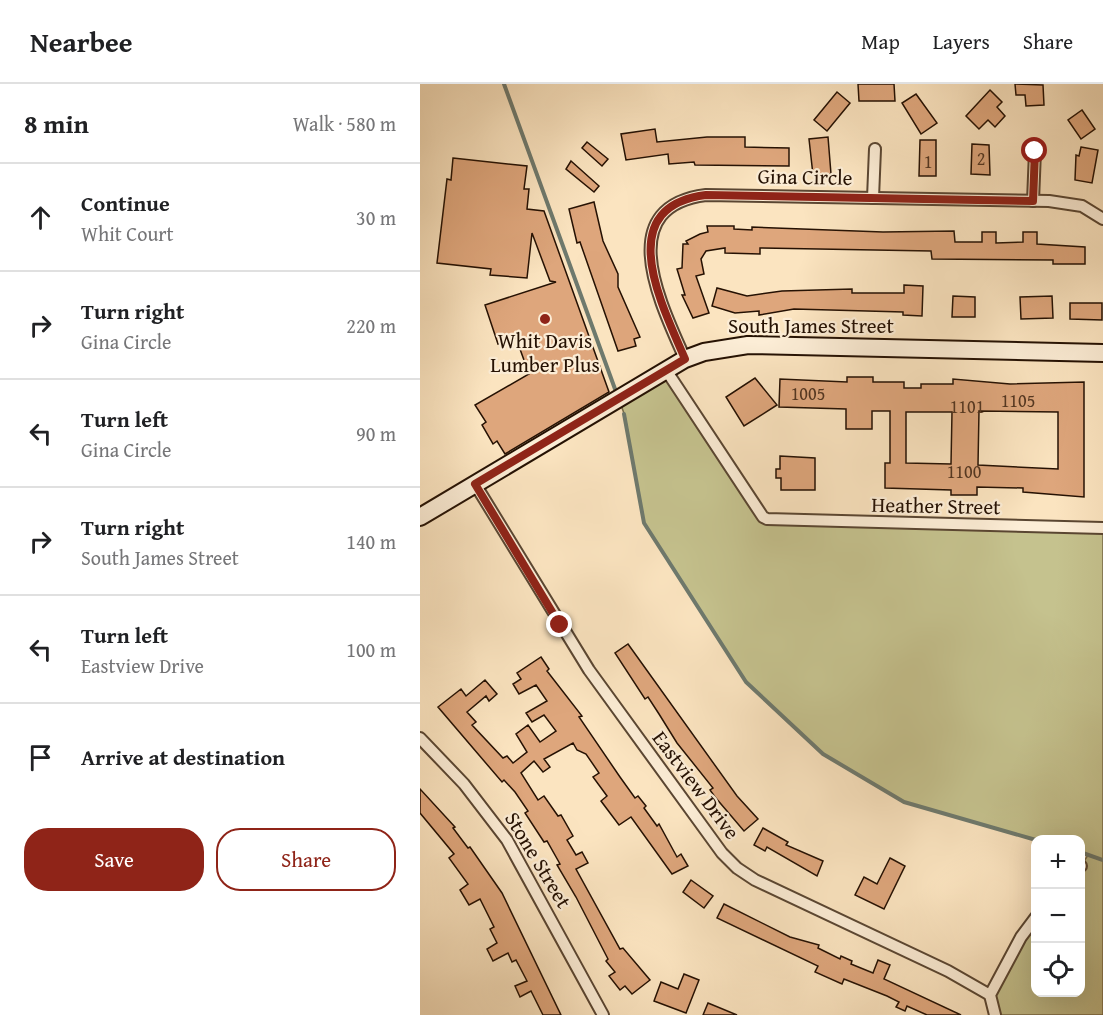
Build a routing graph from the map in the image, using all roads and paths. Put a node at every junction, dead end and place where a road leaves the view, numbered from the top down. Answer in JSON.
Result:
{"nodes":[{"id":1,"x":875,"y":149,"type":"dead end"},
{"id":2,"x":1035,"y":151,"type":"dead end"},
{"id":3,"x":873,"y":198,"type":"junction"},
{"id":4,"x":1033,"y":201,"type":"junction"},
{"id":5,"x":1103,"y":219,"type":"edge"},
{"id":6,"x":1103,"y":353,"type":"edge"},
{"id":7,"x":685,"y":359,"type":"junction"},
{"id":8,"x":666,"y":370,"type":"junction"},
{"id":9,"x":475,"y":484,"type":"junction"},
{"id":10,"x":420,"y":517,"type":"edge"},
{"id":11,"x":1103,"y":528,"type":"edge"},
{"id":12,"x":420,"y":738,"type":"edge"},
{"id":13,"x":1031,"y":923,"type":"edge"},
{"id":14,"x":990,"y":995,"type":"junction"},
{"id":15,"x":603,"y":1015,"type":"edge"},
{"id":16,"x":995,"y":1015,"type":"edge"}],
"edges":[{"from":1,"to":3,"type":"street"},
{"from":2,"to":4,"type":"street"},
{"from":3,"to":4,"type":"street","name":"Gina Circle"},
{"from":3,"to":7,"type":"street","name":"Gina Circle"},
{"from":4,"to":5,"type":"street","name":"Gina Circle"},
{"from":6,"to":7,"type":"street","name":"South James Street"},
{"from":7,"to":8,"type":"street","name":"South James Street"},
{"from":8,"to":9,"type":"street","name":"South James Street"},
{"from":8,"to":11,"type":"street","name":"Heather Street"},
{"from":9,"to":10,"type":"street","name":"South James Street"},
{"from":9,"to":14,"type":"street","name":"Eastview Drive"},
{"from":12,"to":15,"type":"street","name":"Stone Street"},
{"from":13,"to":14,"type":"street"},
{"from":14,"to":16,"type":"street"}]}
